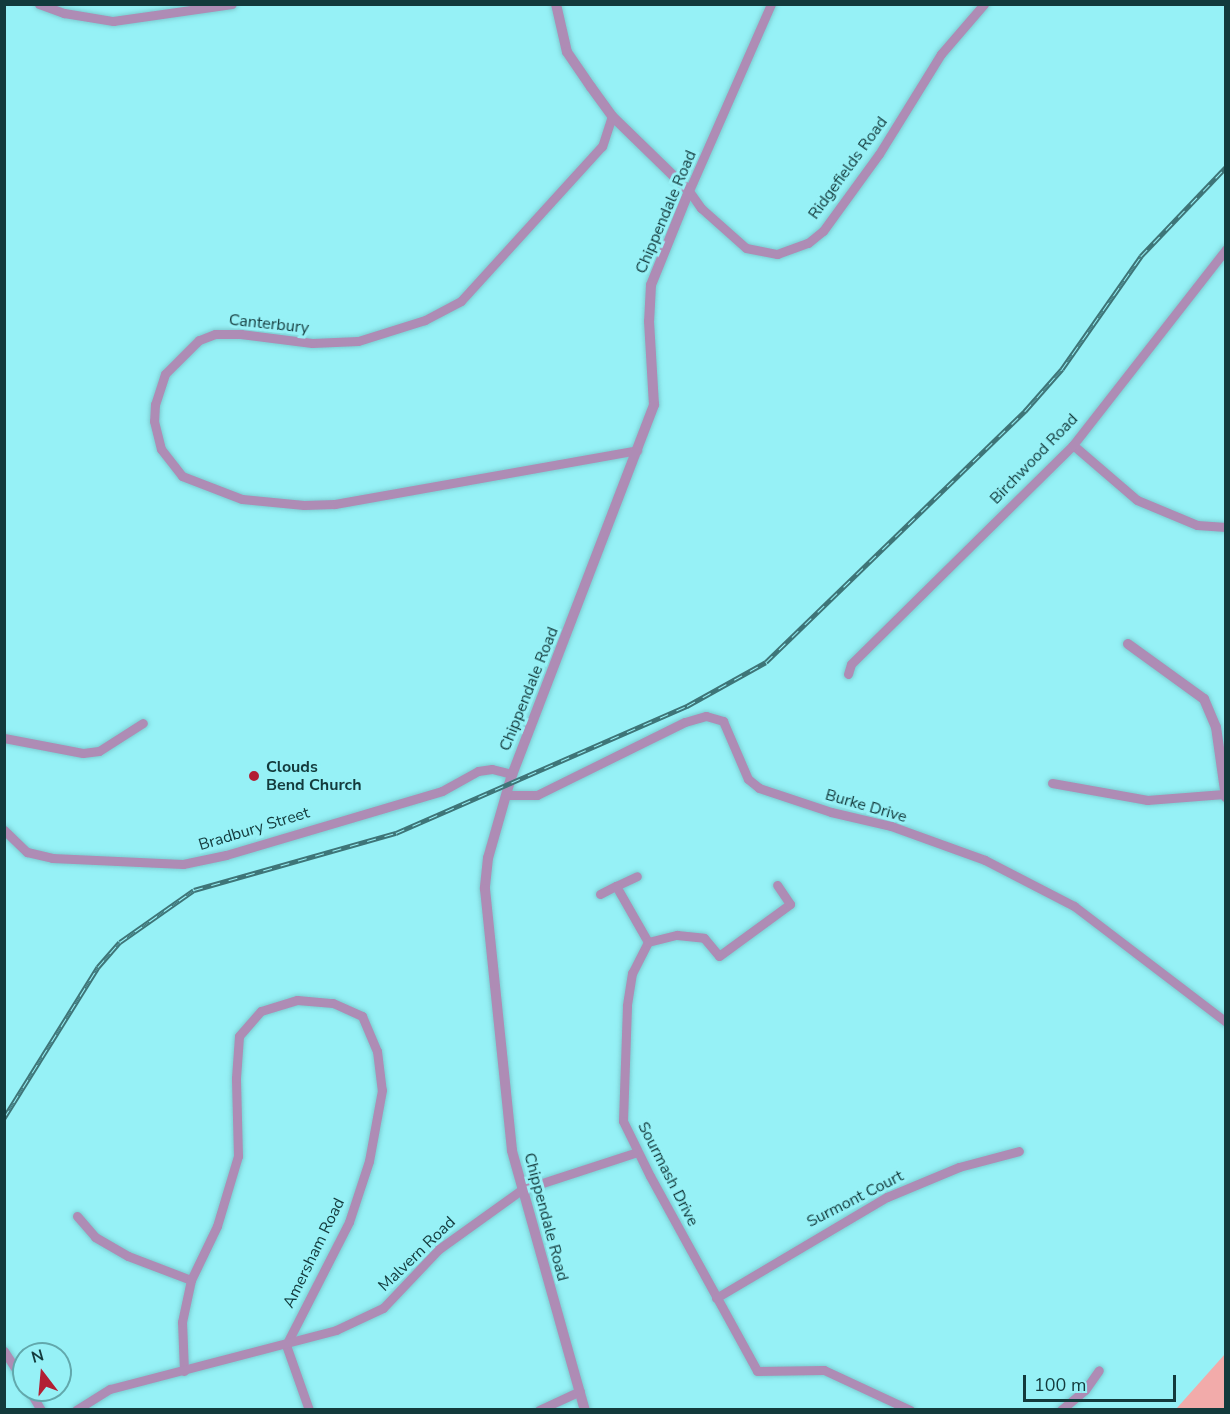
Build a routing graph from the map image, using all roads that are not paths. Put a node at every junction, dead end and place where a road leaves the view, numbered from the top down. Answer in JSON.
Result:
{"nodes":[{"id":1,"x":39,"y":4,"type":"edge"},
{"id":2,"x":232,"y":4,"type":"edge"},
{"id":3,"x":556,"y":4,"type":"edge"},
{"id":4,"x":771,"y":4,"type":"edge"},
{"id":5,"x":984,"y":4,"type":"edge"},
{"id":6,"x":612,"y":116,"type":"junction"},
{"id":7,"x":689,"y":191,"type":"junction"},
{"id":8,"x":1226,"y":249,"type":"edge"},
{"id":9,"x":1073,"y":445,"type":"junction"},
{"id":10,"x":637,"y":450,"type":"junction"},
{"id":11,"x":1226,"y":527,"type":"edge"},
{"id":12,"x":1128,"y":644,"type":"dead end"},
{"id":13,"x":848,"y":674,"type":"dead end"},
{"id":14,"x":143,"y":723,"type":"dead end"},
{"id":15,"x":4,"y":738,"type":"edge"},
{"id":16,"x":512,"y":774,"type":"junction"},
{"id":17,"x":1052,"y":783,"type":"dead end"},
{"id":18,"x":507,"y":795,"type":"junction"},
{"id":19,"x":1225,"y":796,"type":"edge"},
{"id":20,"x":4,"y":830,"type":"edge"},
{"id":21,"x":637,"y":876,"type":"dead end"},
{"id":22,"x":777,"y":885,"type":"dead end"},
{"id":23,"x":616,"y":886,"type":"junction"},
{"id":24,"x":600,"y":894,"type":"dead end"},
{"id":25,"x":648,"y":942,"type":"junction"},
{"id":26,"x":1226,"y":1022,"type":"edge"},
{"id":27,"x":1019,"y":1151,"type":"dead end"},
{"id":28,"x":637,"y":1152,"type":"junction"},
{"id":29,"x":521,"y":1190,"type":"junction"},
{"id":30,"x":77,"y":1216,"type":"dead end"},
{"id":31,"x":191,"y":1280,"type":"junction"},
{"id":32,"x":716,"y":1298,"type":"junction"},
{"id":33,"x":286,"y":1345,"type":"junction"},
{"id":34,"x":1099,"y":1370,"type":"dead end"},
{"id":35,"x":184,"y":1371,"type":"junction"},
{"id":36,"x":580,"y":1391,"type":"junction"},
{"id":37,"x":76,"y":1410,"type":"edge"},
{"id":38,"x":309,"y":1410,"type":"edge"},
{"id":39,"x":539,"y":1410,"type":"edge"},
{"id":40,"x":585,"y":1410,"type":"edge"},
{"id":41,"x":910,"y":1410,"type":"edge"},
{"id":42,"x":1061,"y":1410,"type":"edge"}],
"edges":[{"from":1,"to":2,"type":"street"},
{"from":3,"to":6,"type":"street","name":"Ridgefields Road"},
{"from":4,"to":7,"type":"street","name":"Chippendale Road"},
{"from":5,"to":7,"type":"street","name":"Ridgefields Road"},
{"from":6,"to":7,"type":"street","name":"Ridgefields Road"},
{"from":6,"to":10,"type":"street","name":"Canterbury"},
{"from":7,"to":10,"type":"street","name":"Chippendale Road"},
{"from":8,"to":9,"type":"street","name":"Birchwood Road"},
{"from":9,"to":11,"type":"street"},
{"from":9,"to":13,"type":"street","name":"Birchwood Road"},
{"from":10,"to":16,"type":"street","name":"Chippendale Road"},
{"from":12,"to":19,"type":"street"},
{"from":14,"to":15,"type":"street"},
{"from":16,"to":18,"type":"street","name":"Chippendale Road"},
{"from":16,"to":20,"type":"street","name":"Bradbury Street"},
{"from":17,"to":19,"type":"street"},
{"from":18,"to":26,"type":"street","name":"Burke Drive"},
{"from":18,"to":29,"type":"street","name":"Chippendale Road"},
{"from":21,"to":23,"type":"street"},
{"from":22,"to":25,"type":"street"},
{"from":23,"to":24,"type":"street"},
{"from":23,"to":25,"type":"street"},
{"from":25,"to":28,"type":"street","name":"Sourmash Drive"},
{"from":27,"to":32,"type":"street","name":"Surmont Court"},
{"from":28,"to":29,"type":"street","name":"Malvern Road"},
{"from":28,"to":32,"type":"street","name":"Sourmash Drive"},
{"from":29,"to":33,"type":"street","name":"Malvern Road"},
{"from":29,"to":36,"type":"street","name":"Chippendale Road"},
{"from":30,"to":31,"type":"street"},
{"from":31,"to":33,"type":"street","name":"Amersham Road"},
{"from":31,"to":35,"type":"street","name":"Amersham Road"},
{"from":32,"to":41,"type":"street","name":"Sourmash Drive"},
{"from":33,"to":35,"type":"street","name":"Malvern Road"},
{"from":33,"to":38,"type":"street"},
{"from":34,"to":42,"type":"street"},
{"from":35,"to":37,"type":"street","name":"Malvern Road"},
{"from":36,"to":39,"type":"street"},
{"from":36,"to":40,"type":"street","name":"Chippendale Road"}]}
